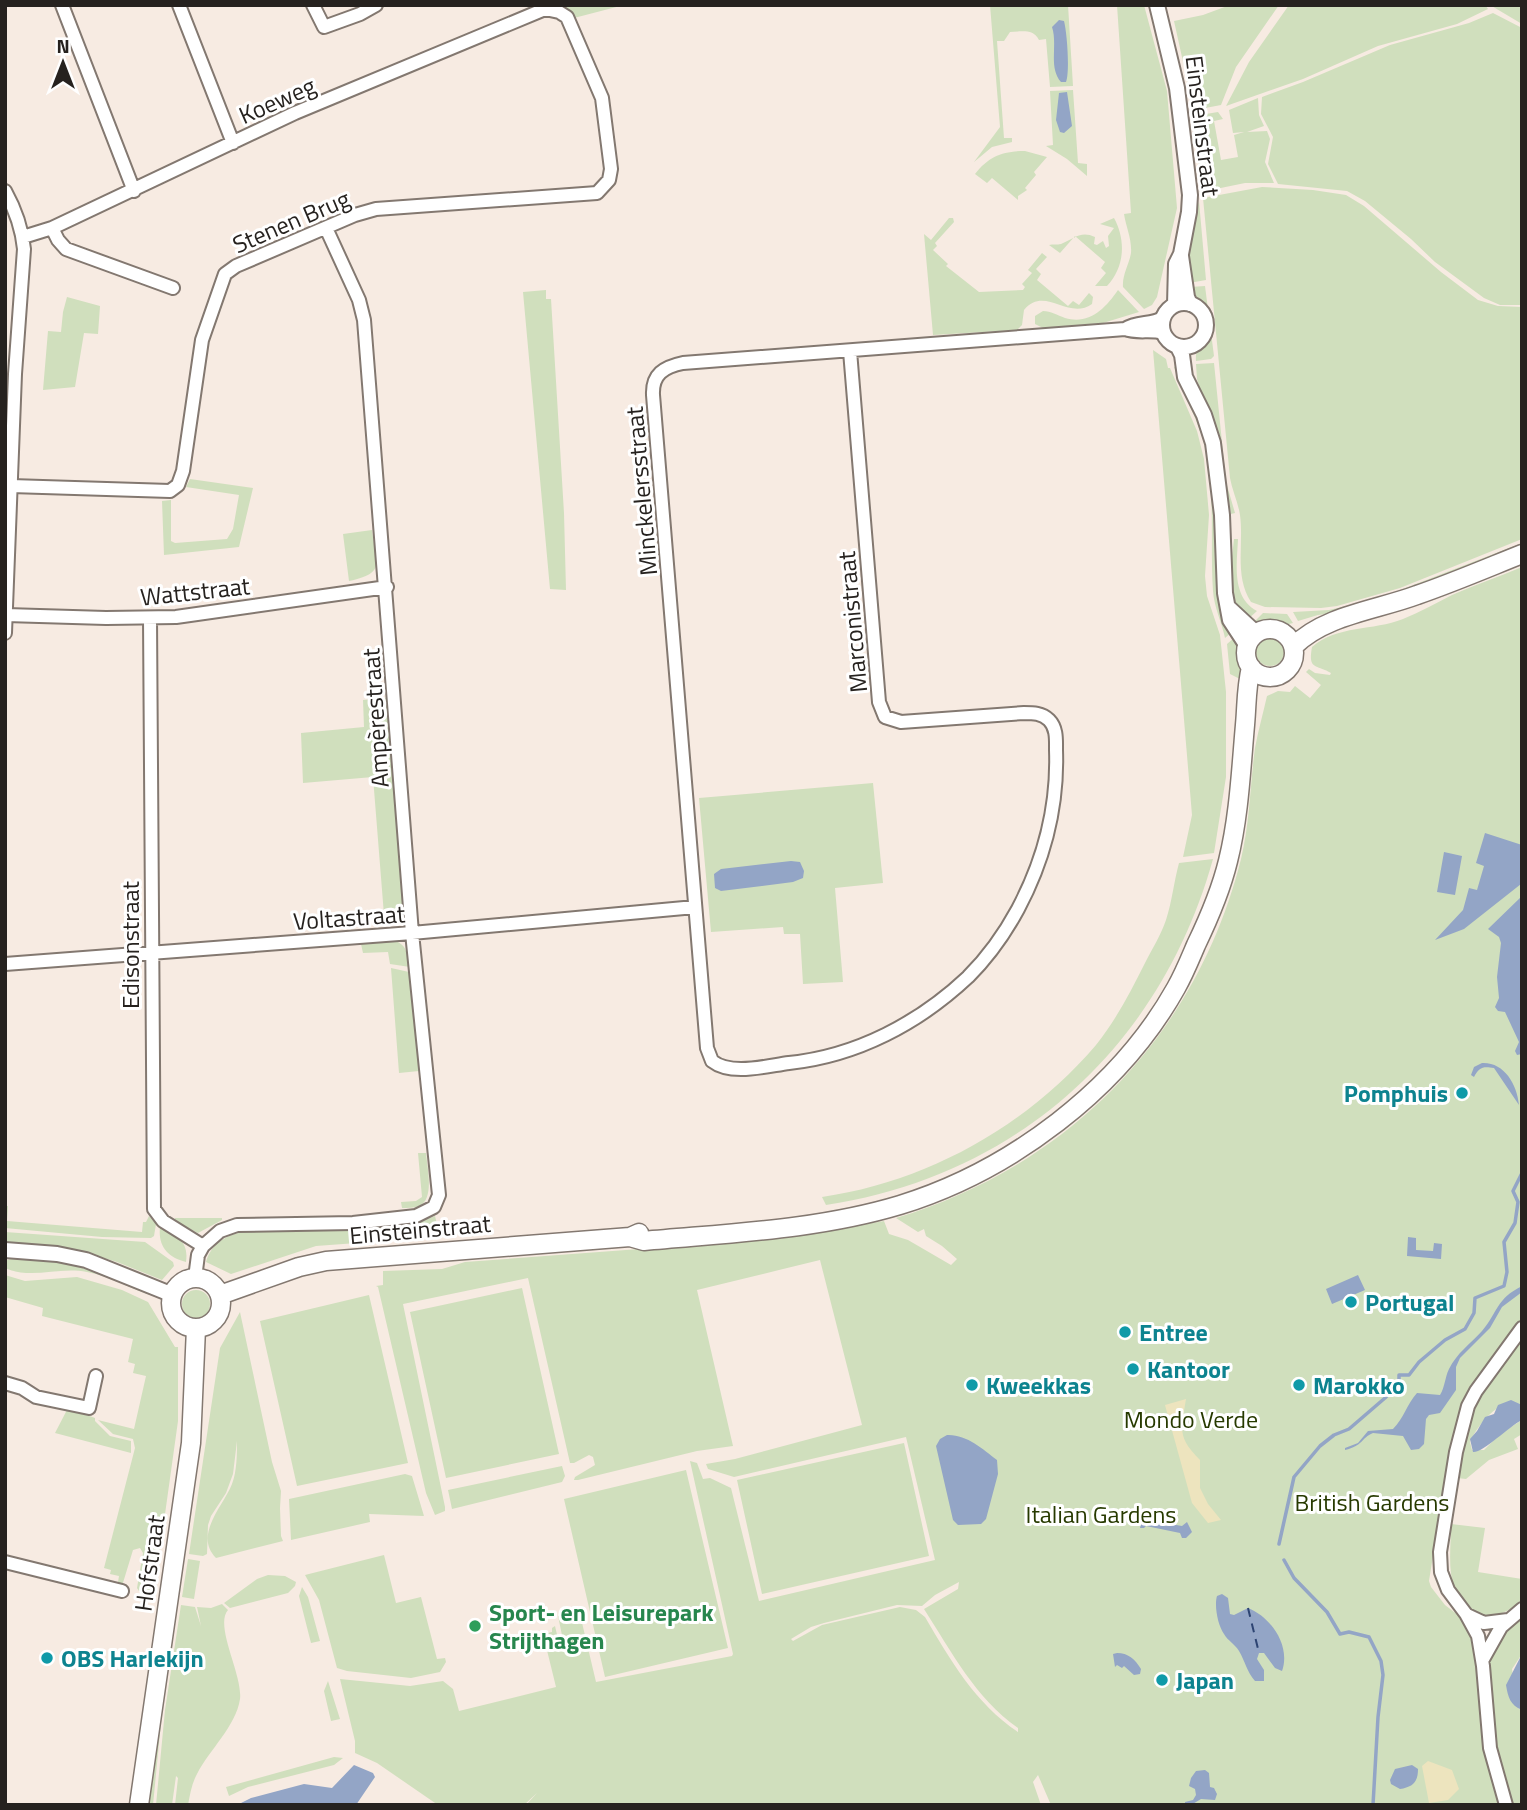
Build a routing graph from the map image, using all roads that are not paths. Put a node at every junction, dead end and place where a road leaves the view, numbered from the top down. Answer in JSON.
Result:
{"nodes":[{"id":1,"x":62,"y":5,"type":"edge"},
{"id":2,"x":179,"y":5,"type":"edge"},
{"id":3,"x":313,"y":5,"type":"edge"},
{"id":4,"x":376,"y":5,"type":"edge"},
{"id":5,"x":1157,"y":5,"type":"edge"},
{"id":6,"x":552,"y":9,"type":"joint"},
{"id":7,"x":233,"y":143,"type":"junction"},
{"id":8,"x":5,"y":191,"type":"edge"},
{"id":9,"x":134,"y":191,"type":"junction"},
{"id":10,"x":10,"y":209,"type":"edge"},
{"id":11,"x":52,"y":228,"type":"junction"},
{"id":12,"x":326,"y":228,"type":"junction"},
{"id":13,"x":23,"y":237,"type":"junction"},
{"id":14,"x":1181,"y":254,"type":"junction"},
{"id":15,"x":173,"y":288,"type":"dead end"},
{"id":16,"x":1190,"y":304,"type":"junction"},
{"id":17,"x":1175,"y":305,"type":"junction"},
{"id":18,"x":1163,"y":318,"type":"junction"},
{"id":19,"x":1125,"y":329,"type":"junction"},
{"id":20,"x":1163,"y":333,"type":"junction"},
{"id":21,"x":1185,"y":346,"type":"junction"},
{"id":22,"x":850,"y":351,"type":"junction"},
{"id":23,"x":10,"y":374,"type":"edge"},
{"id":24,"x":11,"y":486,"type":"junction"},
{"id":25,"x":1522,"y":554,"type":"edge"},
{"id":26,"x":6,"y":583,"type":"edge"},
{"id":27,"x":387,"y":587,"type":"junction"},
{"id":28,"x":6,"y":615,"type":"edge"},
{"id":29,"x":1344,"y":617,"type":"junction"},
{"id":30,"x":150,"y":618,"type":"junction"},
{"id":31,"x":1280,"y":631,"type":"junction"},
{"id":32,"x":5,"y":633,"type":"edge"},
{"id":33,"x":1252,"y":639,"type":"junction"},
{"id":34,"x":1294,"y":646,"type":"junction"},
{"id":35,"x":1257,"y":672,"type":"junction"},
{"id":36,"x":695,"y":907,"type":"junction"},
{"id":37,"x":412,"y":933,"type":"junction"},
{"id":38,"x":151,"y":953,"type":"junction"},
{"id":39,"x":5,"y":964,"type":"edge"},
{"id":40,"x":202,"y":1246,"type":"junction"},
{"id":41,"x":5,"y":1250,"type":"edge"},
{"id":42,"x":195,"y":1279,"type":"junction"},
{"id":43,"x":173,"y":1295,"type":"junction"},
{"id":44,"x":219,"y":1295,"type":"junction"},
{"id":45,"x":196,"y":1328,"type":"junction"},
{"id":46,"x":1522,"y":1328,"type":"edge"},
{"id":47,"x":96,"y":1376,"type":"dead end"},
{"id":48,"x":5,"y":1383,"type":"edge"},
{"id":49,"x":5,"y":1562,"type":"edge"},
{"id":50,"x":122,"y":1591,"type":"dead end"},
{"id":51,"x":1522,"y":1609,"type":"edge"},
{"id":52,"x":1466,"y":1614,"type":"junction"},
{"id":53,"x":1508,"y":1620,"type":"junction"},
{"id":54,"x":1482,"y":1659,"type":"junction"},
{"id":55,"x":139,"y":1805,"type":"edge"},
{"id":56,"x":1506,"y":1805,"type":"edge"}],
"edges":[{"from":1,"to":9,"type":"street"},
{"from":2,"to":7,"type":"street"},
{"from":3,"to":4,"type":"street"},
{"from":5,"to":14,"type":"street","name":"Einsteinstraat"},
{"from":6,"to":7,"type":"street","name":"Koeweg"},
{"from":6,"to":12,"type":"street","name":"Stenen Brug"},
{"from":7,"to":9,"type":"street","name":"Koeweg"},
{"from":8,"to":10,"type":"street"},
{"from":9,"to":11,"type":"street","name":"Koeweg"},
{"from":10,"to":13,"type":"street"},
{"from":11,"to":13,"type":"street","name":"Koeweg"},
{"from":11,"to":15,"type":"street"},
{"from":12,"to":24,"type":"street","name":"Stenen Brug"},
{"from":12,"to":27,"type":"street","name":"Ampèrestraat"},
{"from":13,"to":23,"type":"street"},
{"from":14,"to":16,"type":"street","name":"Einsteinstraat"},
{"from":14,"to":17,"type":"street","name":"Einsteinstraat"},
{"from":16,"to":17,"type":"street"},
{"from":16,"to":21,"type":"street"},
{"from":17,"to":18,"type":"street"},
{"from":18,"to":19,"type":"street","name":"Minckelersstraat"},
{"from":18,"to":20,"type":"street"},
{"from":19,"to":20,"type":"street","name":"Minckelersstraat"},
{"from":19,"to":22,"type":"street","name":"Minckelersstraat"},
{"from":20,"to":21,"type":"street"},
{"from":21,"to":33,"type":"street"},
{"from":22,"to":36,"type":"street","name":"Minckelersstraat"},
{"from":22,"to":36,"type":"street","name":"Marconistraat"},
{"from":23,"to":24,"type":"street"},
{"from":24,"to":26,"type":"street"},
{"from":25,"to":29,"type":"main road"},
{"from":26,"to":28,"type":"street"},
{"from":27,"to":30,"type":"street","name":"Wattstraat"},
{"from":27,"to":37,"type":"street","name":"Ampèrestraat"},
{"from":28,"to":30,"type":"street","name":"Wattstraat"},
{"from":28,"to":32,"type":"street"},
{"from":29,"to":31,"type":"main road"},
{"from":29,"to":34,"type":"main road"},
{"from":30,"to":38,"type":"street","name":"Edisonstraat"},
{"from":31,"to":33,"type":"main road"},
{"from":31,"to":34,"type":"main road"},
{"from":33,"to":35,"type":"main road"},
{"from":34,"to":35,"type":"main road"},
{"from":35,"to":44,"type":"main road","name":"Einsteinstraat"},
{"from":36,"to":37,"type":"street","name":"Voltastraat"},
{"from":37,"to":38,"type":"street","name":"Voltastraat"},
{"from":37,"to":40,"type":"street","name":"Ampèrestraat"},
{"from":38,"to":39,"type":"street","name":"Voltastraat"},
{"from":38,"to":40,"type":"street","name":"Edisonstraat"},
{"from":40,"to":42,"type":"street"},
{"from":41,"to":43,"type":"street"},
{"from":42,"to":43,"type":"main road"},
{"from":42,"to":44,"type":"main road"},
{"from":43,"to":45,"type":"main road"},
{"from":44,"to":45,"type":"main road"},
{"from":45,"to":55,"type":"main road","name":"Hofstraat"},
{"from":46,"to":52,"type":"street"},
{"from":47,"to":48,"type":"street"},
{"from":49,"to":50,"type":"street"},
{"from":51,"to":53,"type":"street"},
{"from":52,"to":53,"type":"street"},
{"from":52,"to":54,"type":"street"},
{"from":53,"to":54,"type":"street"},
{"from":54,"to":56,"type":"street"}]}
